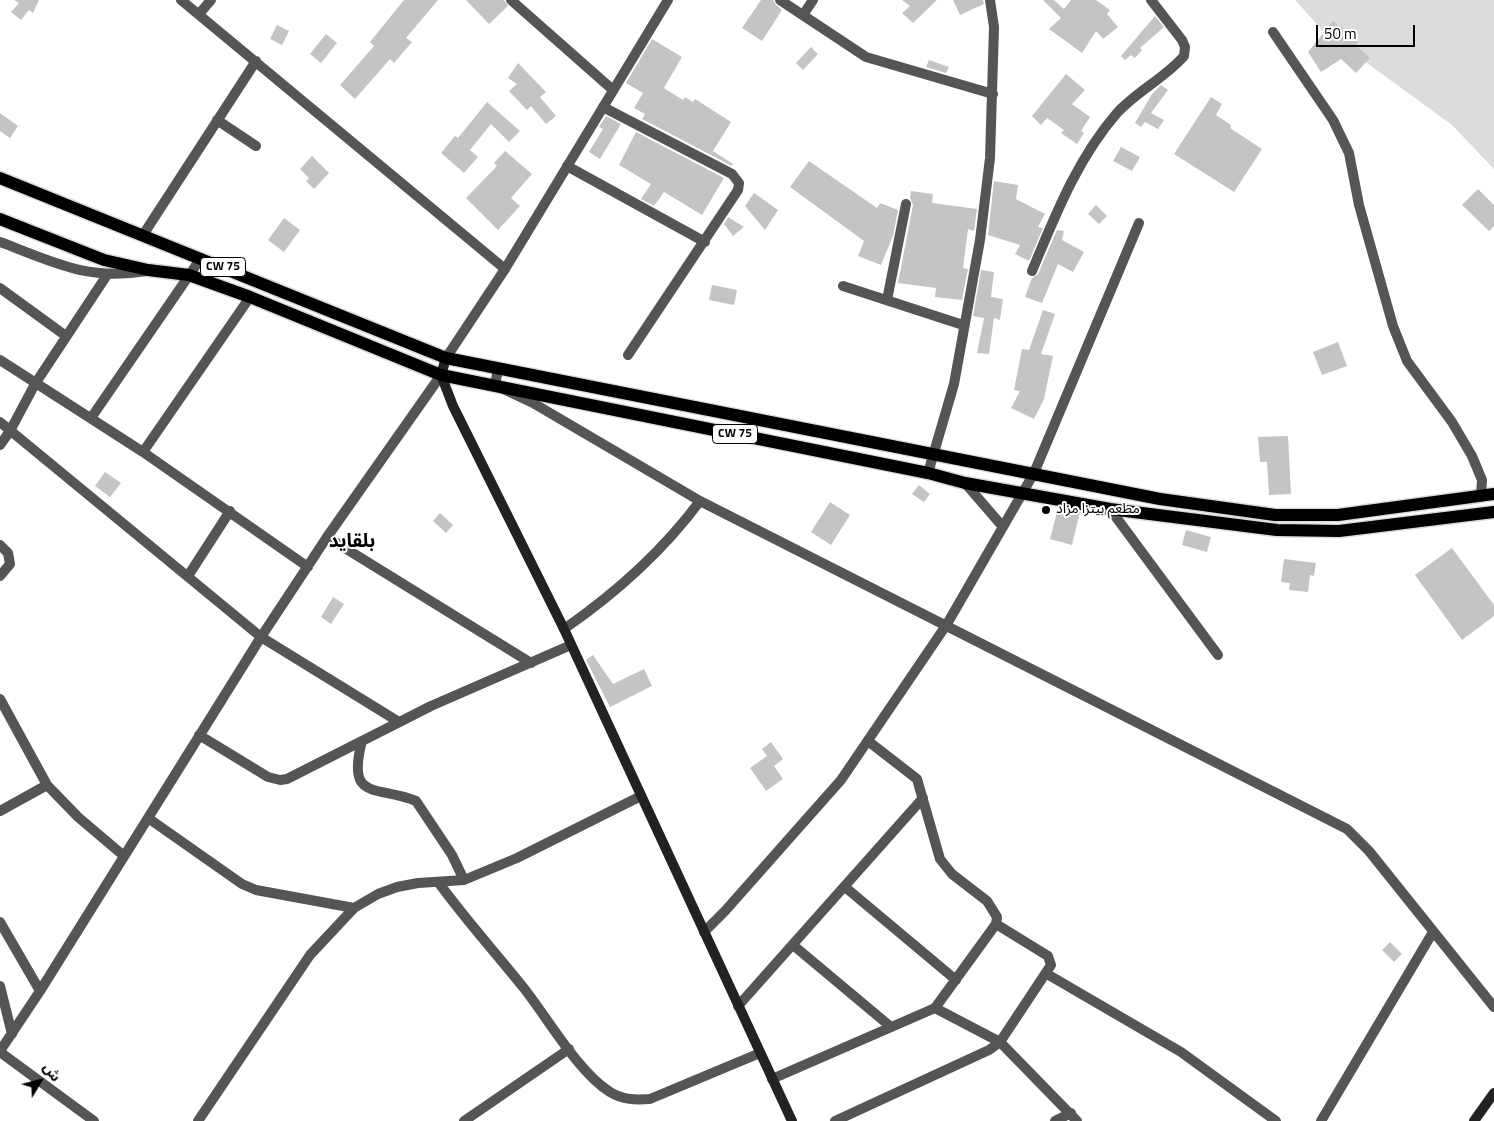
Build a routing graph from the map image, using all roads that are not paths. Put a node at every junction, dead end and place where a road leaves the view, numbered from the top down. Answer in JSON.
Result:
{"nodes":[{"id":1,"x":182,"y":0,"type":"edge"},
{"id":2,"x":212,"y":0,"type":"edge"},
{"id":3,"x":511,"y":0,"type":"edge"},
{"id":4,"x":668,"y":0,"type":"edge"},
{"id":5,"x":780,"y":0,"type":"edge"},
{"id":6,"x":813,"y":0,"type":"edge"},
{"id":7,"x":990,"y":0,"type":"edge"},
{"id":8,"x":1151,"y":0,"type":"edge"},
{"id":9,"x":199,"y":14,"type":"junction"},
{"id":10,"x":803,"y":15,"type":"junction"},
{"id":11,"x":1273,"y":32,"type":"dead end"},
{"id":12,"x":256,"y":61,"type":"junction"},
{"id":13,"x":613,"y":90,"type":"junction"},
{"id":14,"x":993,"y":94,"type":"junction"},
{"id":15,"x":603,"y":107,"type":"junction"},
{"id":16,"x":217,"y":120,"type":"junction"},
{"id":17,"x":256,"y":146,"type":"dead end"},
{"id":18,"x":567,"y":166,"type":"junction"},
{"id":19,"x":0,"y":178,"type":"edge"},
{"id":20,"x":906,"y":204,"type":"dead end"},
{"id":21,"x":0,"y":219,"type":"edge"},
{"id":22,"x":1139,"y":223,"type":"dead end"},
{"id":23,"x":143,"y":235,"type":"junction"},
{"id":24,"x":0,"y":242,"type":"edge"},
{"id":25,"x":705,"y":242,"type":"junction"},
{"id":26,"x":201,"y":258,"type":"junction"},
{"id":27,"x":506,"y":268,"type":"junction"},
{"id":28,"x":148,"y":270,"type":"junction"},
{"id":29,"x":1032,"y":271,"type":"dead end"},
{"id":30,"x":107,"y":275,"type":"junction"},
{"id":31,"x":189,"y":275,"type":"junction"},
{"id":32,"x":843,"y":286,"type":"dead end"},
{"id":33,"x":0,"y":288,"type":"edge"},
{"id":34,"x":250,"y":297,"type":"junction"},
{"id":35,"x":887,"y":300,"type":"junction"},
{"id":36,"x":963,"y":325,"type":"junction"},
{"id":37,"x":66,"y":336,"type":"junction"},
{"id":38,"x":628,"y":355,"type":"dead end"},
{"id":39,"x":446,"y":358,"type":"junction"},
{"id":40,"x":0,"y":360,"type":"edge"},
{"id":41,"x":498,"y":369,"type":"junction"},
{"id":42,"x":441,"y":375,"type":"junction"},
{"id":43,"x":35,"y":384,"type":"junction"},
{"id":44,"x":495,"y":385,"type":"junction"},
{"id":45,"x":642,"y":395,"type":"junction"},
{"id":46,"x":637,"y":414,"type":"junction"},
{"id":47,"x":91,"y":418,"type":"junction"},
{"id":48,"x":0,"y":422,"type":"edge"},
{"id":49,"x":10,"y":431,"type":"junction"},
{"id":50,"x":0,"y":445,"type":"edge"},
{"id":51,"x":143,"y":452,"type":"junction"},
{"id":52,"x":934,"y":453,"type":"junction"},
{"id":53,"x":928,"y":473,"type":"junction"},
{"id":54,"x":1034,"y":473,"type":"junction"},
{"id":55,"x":965,"y":483,"type":"junction"},
{"id":56,"x":1024,"y":492,"type":"junction"},
{"id":57,"x":1494,"y":494,"type":"edge"},
{"id":58,"x":1481,"y":495,"type":"junction"},
{"id":59,"x":700,"y":501,"type":"junction"},
{"id":60,"x":1110,"y":509,"type":"junction"},
{"id":61,"x":230,"y":511,"type":"junction"},
{"id":62,"x":1494,"y":512,"type":"edge"},
{"id":63,"x":1003,"y":527,"type":"junction"},
{"id":64,"x":327,"y":537,"type":"junction"},
{"id":65,"x":0,"y":545,"type":"edge"},
{"id":66,"x":308,"y":567,"type":"junction"},
{"id":67,"x":0,"y":576,"type":"edge"},
{"id":68,"x":188,"y":576,"type":"junction"},
{"id":69,"x":947,"y":624,"type":"junction"},
{"id":70,"x":564,"y":629,"type":"junction"},
{"id":71,"x":261,"y":637,"type":"junction"},
{"id":72,"x":571,"y":645,"type":"junction"},
{"id":73,"x":1218,"y":655,"type":"dead end"},
{"id":74,"x":531,"y":663,"type":"junction"},
{"id":75,"x":0,"y":699,"type":"edge"},
{"id":76,"x":400,"y":722,"type":"junction"},
{"id":77,"x":199,"y":735,"type":"junction"},
{"id":78,"x":362,"y":741,"type":"junction"},
{"id":79,"x":868,"y":741,"type":"junction"},
{"id":80,"x":47,"y":785,"type":"junction"},
{"id":81,"x":641,"y":796,"type":"junction"},
{"id":82,"x":923,"y":798,"type":"junction"},
{"id":83,"x":0,"y":810,"type":"edge"},
{"id":84,"x":148,"y":818,"type":"junction"},
{"id":85,"x":124,"y":856,"type":"junction"},
{"id":86,"x":464,"y":880,"type":"junction"},
{"id":87,"x":439,"y":883,"type":"junction"},
{"id":88,"x":845,"y":887,"type":"junction"},
{"id":89,"x":354,"y":908,"type":"junction"},
{"id":90,"x":0,"y":922,"type":"edge"},
{"id":91,"x":996,"y":924,"type":"junction"},
{"id":92,"x":704,"y":932,"type":"junction"},
{"id":93,"x":1433,"y":932,"type":"junction"},
{"id":94,"x":793,"y":945,"type":"junction"},
{"id":95,"x":1047,"y":974,"type":"junction"},
{"id":96,"x":956,"y":980,"type":"junction"},
{"id":97,"x":0,"y":986,"type":"edge"},
{"id":98,"x":40,"y":992,"type":"junction"},
{"id":99,"x":738,"y":1006,"type":"junction"},
{"id":100,"x":1494,"y":1007,"type":"edge"},
{"id":101,"x":935,"y":1008,"type":"junction"},
{"id":102,"x":891,"y":1028,"type":"junction"},
{"id":103,"x":12,"y":1034,"type":"junction"},
{"id":104,"x":1000,"y":1042,"type":"junction"},
{"id":105,"x":569,"y":1049,"type":"junction"},
{"id":106,"x":0,"y":1052,"type":"edge"},
{"id":107,"x":760,"y":1053,"type":"junction"},
{"id":108,"x":772,"y":1079,"type":"junction"},
{"id":109,"x":1494,"y":1093,"type":"edge"},
{"id":110,"x":1074,"y":1117,"type":"edge"},
{"id":111,"x":94,"y":1121,"type":"edge"},
{"id":112,"x":198,"y":1121,"type":"edge"},
{"id":113,"x":464,"y":1121,"type":"edge"},
{"id":114,"x":792,"y":1121,"type":"edge"},
{"id":115,"x":835,"y":1121,"type":"edge"},
{"id":116,"x":1055,"y":1121,"type":"edge"},
{"id":117,"x":1276,"y":1121,"type":"edge"},
{"id":118,"x":1321,"y":1121,"type":"edge"},
{"id":119,"x":1474,"y":1121,"type":"edge"}],
"edges":[{"from":1,"to":9,"type":"street"},
{"from":2,"to":9,"type":"street"},
{"from":3,"to":13,"type":"street"},
{"from":4,"to":13,"type":"street"},
{"from":5,"to":10,"type":"street"},
{"from":6,"to":10,"type":"street"},
{"from":7,"to":14,"type":"street"},
{"from":8,"to":29,"type":"street"},
{"from":9,"to":12,"type":"street"},
{"from":10,"to":14,"type":"street"},
{"from":11,"to":58,"type":"street"},
{"from":12,"to":16,"type":"street"},
{"from":12,"to":27,"type":"street"},
{"from":13,"to":15,"type":"street"},
{"from":14,"to":36,"type":"street"},
{"from":15,"to":18,"type":"street"},
{"from":15,"to":25,"type":"street"},
{"from":16,"to":17,"type":"street"},
{"from":16,"to":23,"type":"street"},
{"from":18,"to":25,"type":"street"},
{"from":18,"to":27,"type":"street"},
{"from":19,"to":23,"type":"main road","number":"CW 75"},
{"from":20,"to":35,"type":"street"},
{"from":21,"to":28,"type":"main road","number":"CW 75"},
{"from":22,"to":54,"type":"street"},
{"from":23,"to":26,"type":"main road","number":"CW 75"},
{"from":24,"to":30,"type":"street"},
{"from":25,"to":38,"type":"street"},
{"from":26,"to":31,"type":"street"},
{"from":26,"to":39,"type":"main road","number":"CW 75"},
{"from":27,"to":39,"type":"street"},
{"from":28,"to":30,"type":"street"},
{"from":28,"to":31,"type":"main road","number":"CW 75"},
{"from":30,"to":37,"type":"street"},
{"from":31,"to":34,"type":"main road","number":"CW 75"},
{"from":31,"to":47,"type":"street"},
{"from":32,"to":35,"type":"street"},
{"from":33,"to":37,"type":"street"},
{"from":34,"to":42,"type":"main road","number":"CW 75"},
{"from":34,"to":51,"type":"street"},
{"from":35,"to":36,"type":"street"},
{"from":36,"to":52,"type":"street"},
{"from":37,"to":43,"type":"street"},
{"from":39,"to":41,"type":"main road","number":"CW 75"},
{"from":39,"to":42,"type":"main road"},
{"from":40,"to":43,"type":"street"},
{"from":41,"to":44,"type":"street"},
{"from":41,"to":45,"type":"main road","number":"CW 75"},
{"from":42,"to":44,"type":"main road","number":"CW 75"},
{"from":42,"to":64,"type":"street"},
{"from":42,"to":70,"type":"main road"},
{"from":43,"to":47,"type":"street"},
{"from":43,"to":49,"type":"street"},
{"from":44,"to":46,"type":"main road","number":"CW 75"},
{"from":44,"to":59,"type":"street"},
{"from":45,"to":46,"type":"main road"},
{"from":45,"to":52,"type":"main road","number":"CW 75"},
{"from":46,"to":53,"type":"main road","number":"CW 75"},
{"from":47,"to":51,"type":"street"},
{"from":48,"to":49,"type":"street"},
{"from":49,"to":50,"type":"street"},
{"from":49,"to":68,"type":"street"},
{"from":51,"to":61,"type":"street"},
{"from":52,"to":53,"type":"street"},
{"from":52,"to":54,"type":"main road","number":"CW 75"},
{"from":53,"to":55,"type":"main road","number":"CW 75"},
{"from":54,"to":56,"type":"street"},
{"from":54,"to":58,"type":"main road","number":"CW 75"},
{"from":55,"to":56,"type":"main road","number":"CW 75"},
{"from":55,"to":63,"type":"street"},
{"from":56,"to":60,"type":"main road","number":"CW 75"},
{"from":56,"to":63,"type":"street"},
{"from":57,"to":58,"type":"main road","number":"CW 75"},
{"from":59,"to":69,"type":"street"},
{"from":59,"to":70,"type":"street"},
{"from":60,"to":62,"type":"main road","number":"CW 75"},
{"from":60,"to":73,"type":"street"},
{"from":61,"to":66,"type":"street"},
{"from":61,"to":68,"type":"street"},
{"from":63,"to":69,"type":"street"},
{"from":64,"to":66,"type":"street"},
{"from":64,"to":74,"type":"street"},
{"from":65,"to":67,"type":"street"},
{"from":66,"to":71,"type":"street"},
{"from":68,"to":71,"type":"street"},
{"from":69,"to":79,"type":"street"},
{"from":69,"to":93,"type":"street"},
{"from":70,"to":72,"type":"main road"},
{"from":71,"to":76,"type":"street"},
{"from":71,"to":77,"type":"street"},
{"from":72,"to":74,"type":"street"},
{"from":72,"to":81,"type":"main road"},
{"from":74,"to":76,"type":"street"},
{"from":75,"to":80,"type":"street"},
{"from":76,"to":78,"type":"street"},
{"from":77,"to":78,"type":"street"},
{"from":77,"to":84,"type":"street"},
{"from":78,"to":86,"type":"street"},
{"from":79,"to":82,"type":"street"},
{"from":79,"to":92,"type":"street"},
{"from":80,"to":83,"type":"street"},
{"from":80,"to":85,"type":"street"},
{"from":81,"to":86,"type":"street"},
{"from":81,"to":92,"type":"main road"},
{"from":82,"to":88,"type":"street"},
{"from":82,"to":91,"type":"street"},
{"from":84,"to":85,"type":"street"},
{"from":84,"to":89,"type":"street"},
{"from":85,"to":98,"type":"street"},
{"from":86,"to":87,"type":"street"},
{"from":87,"to":89,"type":"street"},
{"from":87,"to":105,"type":"street"},
{"from":88,"to":94,"type":"street"},
{"from":88,"to":96,"type":"street"},
{"from":89,"to":112,"type":"street"},
{"from":90,"to":98,"type":"street"},
{"from":91,"to":95,"type":"street"},
{"from":91,"to":96,"type":"street"},
{"from":92,"to":99,"type":"main road"},
{"from":93,"to":100,"type":"street"},
{"from":93,"to":118,"type":"street"},
{"from":94,"to":99,"type":"street"},
{"from":94,"to":102,"type":"street"},
{"from":95,"to":104,"type":"street"},
{"from":95,"to":117,"type":"street"},
{"from":96,"to":101,"type":"street"},
{"from":97,"to":103,"type":"street"},
{"from":98,"to":103,"type":"street"},
{"from":99,"to":107,"type":"main road"},
{"from":101,"to":102,"type":"street"},
{"from":101,"to":104,"type":"street"},
{"from":102,"to":108,"type":"street"},
{"from":103,"to":106,"type":"street"},
{"from":104,"to":110,"type":"street"},
{"from":104,"to":115,"type":"street"},
{"from":105,"to":107,"type":"street"},
{"from":105,"to":113,"type":"street"},
{"from":106,"to":111,"type":"street"},
{"from":107,"to":108,"type":"main road"},
{"from":108,"to":114,"type":"main road"},
{"from":109,"to":119,"type":"main road"},
{"from":110,"to":116,"type":"street"}]}
